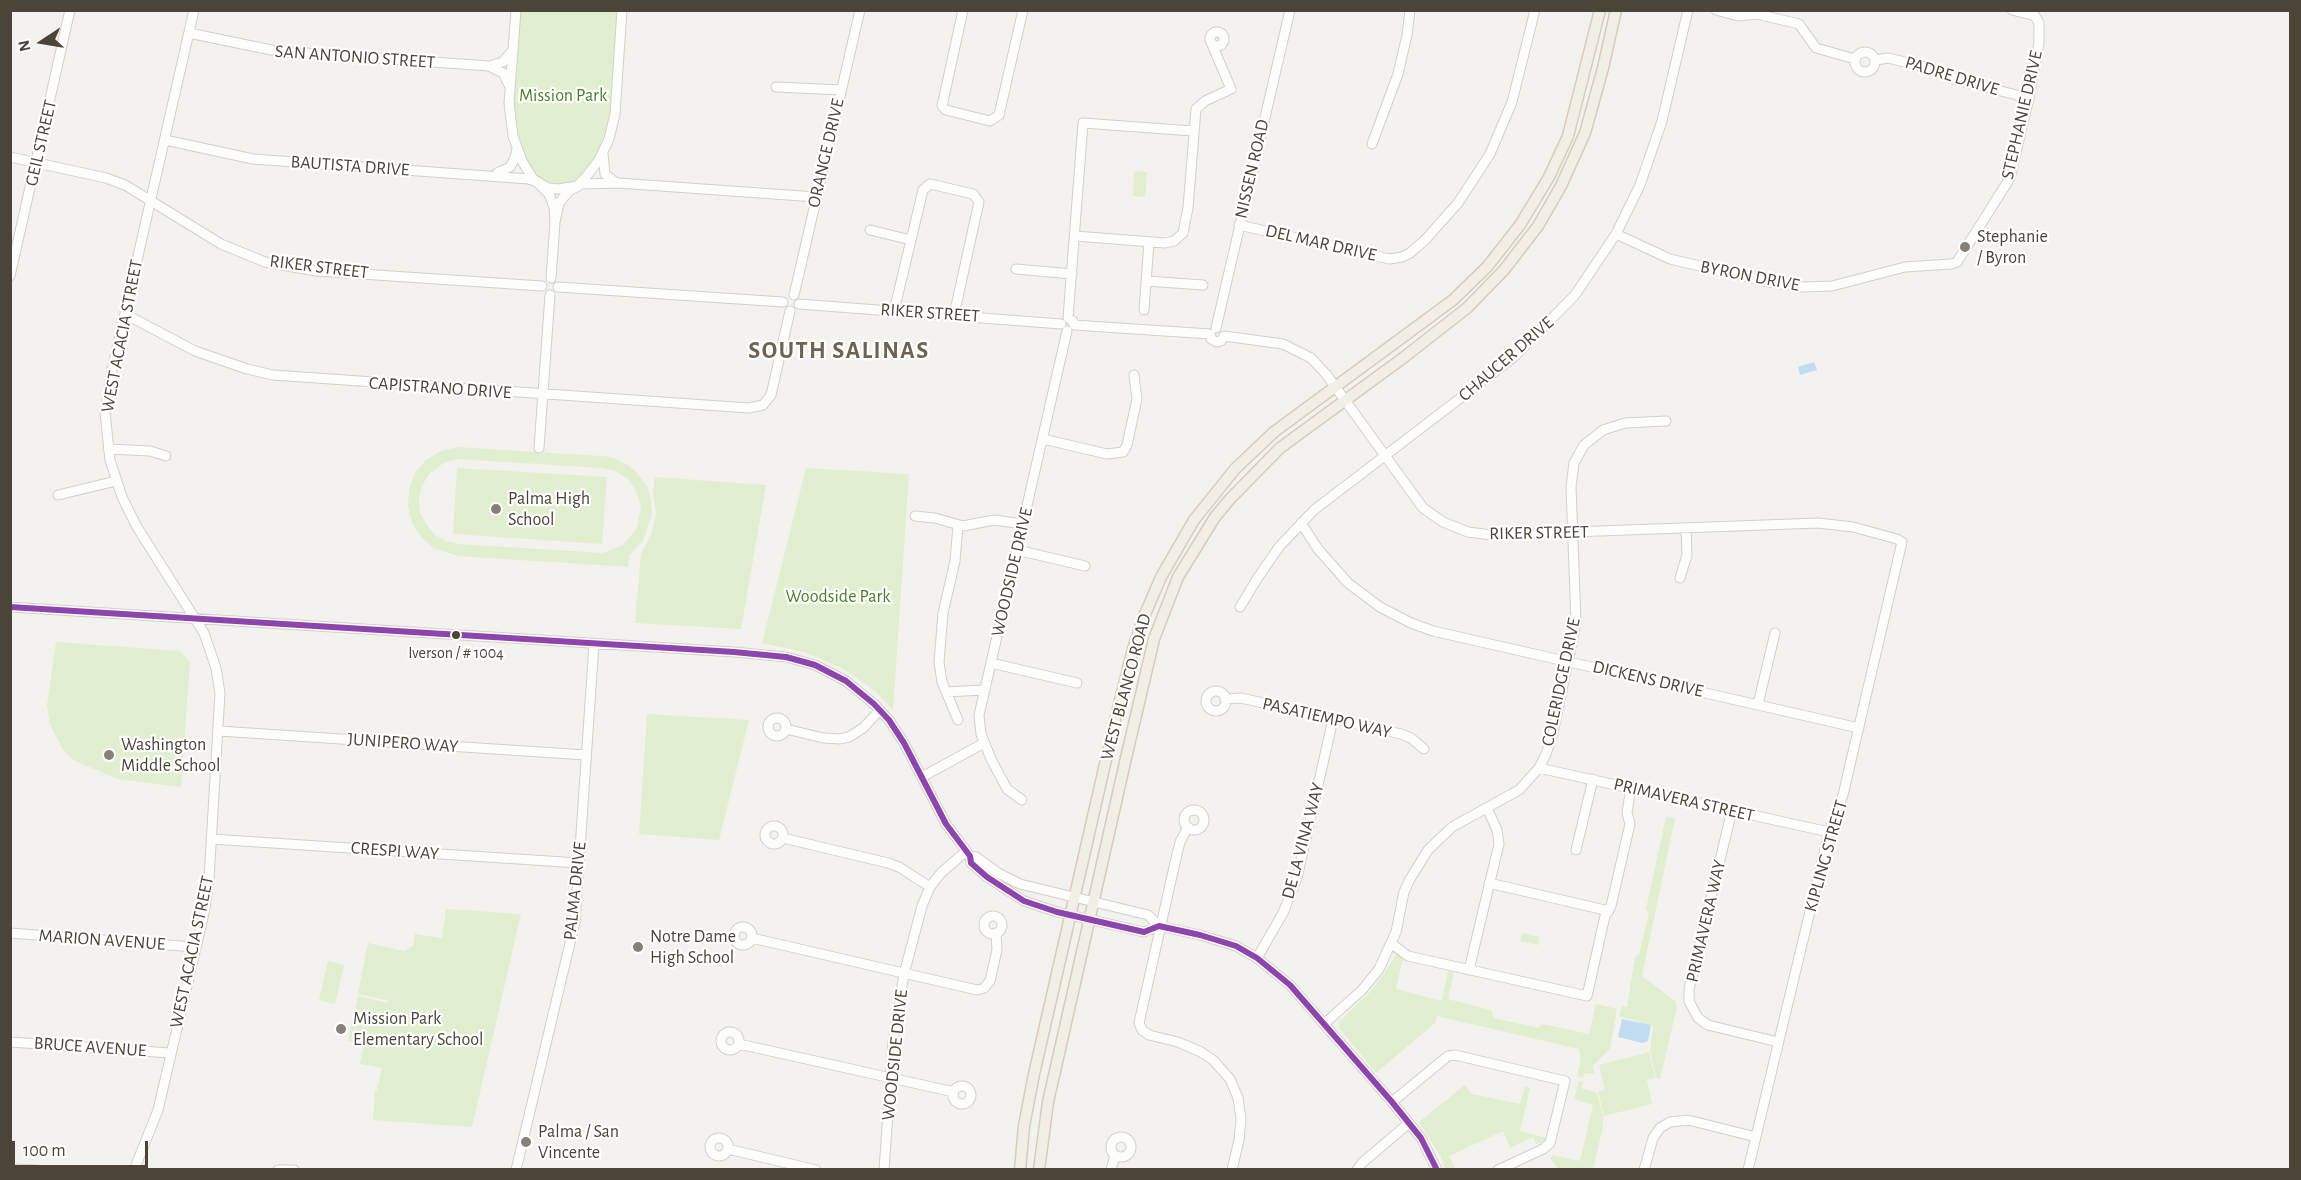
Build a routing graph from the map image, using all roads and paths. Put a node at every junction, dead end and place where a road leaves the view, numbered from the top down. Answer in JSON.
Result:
{"nodes":[{"id":1,"x":70,"y":10,"type":"edge"},
{"id":2,"x":194,"y":10,"type":"edge"},
{"id":3,"x":516,"y":10,"type":"edge"},
{"id":4,"x":622,"y":10,"type":"edge"},
{"id":5,"x":860,"y":10,"type":"edge"},
{"id":6,"x":963,"y":10,"type":"edge"},
{"id":7,"x":1023,"y":10,"type":"edge"},
{"id":8,"x":1290,"y":10,"type":"edge"},
{"id":9,"x":1410,"y":10,"type":"edge"},
{"id":10,"x":1535,"y":10,"type":"edge"},
{"id":11,"x":1600,"y":10,"type":"edge"},
{"id":12,"x":1616,"y":10,"type":"edge"},
{"id":13,"x":1688,"y":10,"type":"edge"},
{"id":14,"x":1716,"y":10,"type":"edge"},
{"id":15,"x":2012,"y":10,"type":"edge"},
{"id":16,"x":189,"y":33,"type":"junction"},
{"id":17,"x":1210,"y":42,"type":"dead end"},
{"id":18,"x":513,"y":49,"type":"junction"},
{"id":19,"x":1856,"y":59,"type":"junction"},
{"id":20,"x":1876,"y":60,"type":"junction"},
{"id":21,"x":489,"y":66,"type":"junction"},
{"id":22,"x":776,"y":87,"type":"dead end"},
{"id":23,"x":510,"y":89,"type":"junction"},
{"id":24,"x":841,"y":90,"type":"junction"},
{"id":25,"x":2029,"y":98,"type":"junction"},
{"id":26,"x":1193,"y":131,"type":"junction"},
{"id":27,"x":165,"y":140,"type":"junction"},
{"id":28,"x":1372,"y":144,"type":"dead end"},
{"id":29,"x":517,"y":148,"type":"junction"},
{"id":30,"x":604,"y":151,"type":"junction"},
{"id":31,"x":10,"y":157,"type":"edge"},
{"id":32,"x":36,"y":163,"type":"junction"},
{"id":33,"x":492,"y":175,"type":"junction"},
{"id":34,"x":537,"y":182,"type":"junction"},
{"id":35,"x":618,"y":183,"type":"junction"},
{"id":36,"x":577,"y":186,"type":"junction"},
{"id":37,"x":816,"y":196,"type":"junction"},
{"id":38,"x":151,"y":200,"type":"junction"},
{"id":39,"x":555,"y":222,"type":"junction"},
{"id":40,"x":1239,"y":225,"type":"junction"},
{"id":41,"x":870,"y":230,"type":"dead end"},
{"id":42,"x":1616,"y":234,"type":"junction"},
{"id":43,"x":1076,"y":236,"type":"junction"},
{"id":44,"x":911,"y":240,"type":"junction"},
{"id":45,"x":1149,"y":242,"type":"junction"},
{"id":46,"x":1959,"y":261,"type":"joint"},
{"id":47,"x":1016,"y":269,"type":"dead end"},
{"id":48,"x":1072,"y":274,"type":"junction"},
{"id":49,"x":10,"y":276,"type":"edge"},
{"id":50,"x":551,"y":278,"type":"junction"},
{"id":51,"x":1146,"y":281,"type":"junction"},
{"id":52,"x":1203,"y":285,"type":"dead end"},
{"id":53,"x":542,"y":286,"type":"junction"},
{"id":54,"x":558,"y":287,"type":"junction"},
{"id":55,"x":550,"y":295,"type":"junction"},
{"id":56,"x":794,"y":295,"type":"junction"},
{"id":57,"x":783,"y":302,"type":"junction"},
{"id":58,"x":800,"y":304,"type":"junction"},
{"id":59,"x":1144,"y":310,"type":"dead end"},
{"id":60,"x":790,"y":311,"type":"junction"},
{"id":61,"x":894,"y":311,"type":"junction"},
{"id":62,"x":125,"y":314,"type":"junction"},
{"id":63,"x":954,"y":315,"type":"junction"},
{"id":64,"x":1067,"y":325,"type":"junction"},
{"id":65,"x":1213,"y":331,"type":"junction"},
{"id":66,"x":1134,"y":375,"type":"dead end"},
{"id":67,"x":1335,"y":387,"type":"junction"},
{"id":68,"x":543,"y":395,"type":"junction"},
{"id":69,"x":1345,"y":400,"type":"junction"},
{"id":70,"x":1666,"y":421,"type":"dead end"},
{"id":71,"x":1043,"y":439,"type":"junction"},
{"id":72,"x":539,"y":448,"type":"dead end"},
{"id":73,"x":108,"y":449,"type":"junction"},
{"id":74,"x":166,"y":456,"type":"dead end"},
{"id":75,"x":1386,"y":456,"type":"junction"},
{"id":76,"x":116,"y":481,"type":"junction"},
{"id":77,"x":58,"y":495,"type":"dead end"},
{"id":78,"x":915,"y":516,"type":"dead end"},
{"id":79,"x":1301,"y":523,"type":"junction"},
{"id":80,"x":1023,"y":524,"type":"junction"},
{"id":81,"x":958,"y":526,"type":"junction"},
{"id":82,"x":1686,"y":528,"type":"junction"},
{"id":83,"x":1573,"y":532,"type":"junction"},
{"id":84,"x":1902,"y":542,"type":"joint"},
{"id":85,"x":1017,"y":550,"type":"junction"},
{"id":86,"x":1085,"y":566,"type":"dead end"},
{"id":87,"x":1680,"y":578,"type":"dead end"},
{"id":88,"x":10,"y":607,"type":"edge"},
{"id":89,"x":1240,"y":608,"type":"dead end"},
{"id":90,"x":196,"y":618,"type":"junction"},
{"id":91,"x":1775,"y":633,"type":"dead end"},
{"id":92,"x":594,"y":644,"type":"junction"},
{"id":93,"x":1569,"y":662,"type":"junction"},
{"id":94,"x":991,"y":663,"type":"junction"},
{"id":95,"x":1077,"y":683,"type":"dead end"},
{"id":96,"x":983,"y":690,"type":"junction"},
{"id":97,"x":946,"y":692,"type":"junction"},
{"id":98,"x":1226,"y":699,"type":"dead end"},
{"id":99,"x":1758,"y":704,"type":"junction"},
{"id":100,"x":880,"y":710,"type":"junction"},
{"id":101,"x":1333,"y":719,"type":"junction"},
{"id":102,"x":958,"y":720,"type":"dead end"},
{"id":103,"x":1858,"y":728,"type":"junction"},
{"id":104,"x":786,"y":729,"type":"dead end"},
{"id":105,"x":219,"y":731,"type":"junction"},
{"id":106,"x":984,"y":743,"type":"junction"},
{"id":107,"x":1424,"y":749,"type":"dead end"},
{"id":108,"x":586,"y":755,"type":"junction"},
{"id":109,"x":1539,"y":768,"type":"junction"},
{"id":110,"x":922,"y":777,"type":"junction"},
{"id":111,"x":1593,"y":779,"type":"junction"},
{"id":112,"x":1631,"y":787,"type":"junction"},
{"id":113,"x":1022,"y":800,"type":"dead end"},
{"id":114,"x":1487,"y":808,"type":"junction"},
{"id":115,"x":1732,"y":810,"type":"junction"},
{"id":116,"x":1188,"y":827,"type":"dead end"},
{"id":117,"x":1829,"y":832,"type":"junction"},
{"id":118,"x":783,"y":838,"type":"dead end"},
{"id":119,"x":211,"y":839,"type":"junction"},
{"id":120,"x":1576,"y":850,"type":"dead end"},
{"id":121,"x":968,"y":854,"type":"junction"},
{"id":122,"x":579,"y":863,"type":"junction"},
{"id":123,"x":1490,"y":883,"type":"junction"},
{"id":124,"x":930,"y":887,"type":"junction"},
{"id":125,"x":1074,"y":898,"type":"junction"},
{"id":126,"x":1094,"y":902,"type":"junction"},
{"id":127,"x":1608,"y":911,"type":"junction"},
{"id":128,"x":1070,"y":916,"type":"junction"},
{"id":129,"x":1090,"y":920,"type":"junction"},
{"id":130,"x":1159,"y":926,"type":"junction"},
{"id":131,"x":10,"y":933,"type":"edge"},
{"id":132,"x":996,"y":933,"type":"dead end"},
{"id":133,"x":752,"y":938,"type":"dead end"},
{"id":134,"x":1392,"y":944,"type":"junction"},
{"id":135,"x":194,"y":947,"type":"junction"},
{"id":136,"x":1257,"y":958,"type":"junction"},
{"id":137,"x":1469,"y":970,"type":"junction"},
{"id":138,"x":904,"y":974,"type":"junction"},
{"id":139,"x":1324,"y":1024,"type":"junction"},
{"id":140,"x":10,"y":1042,"type":"edge"},
{"id":141,"x":1778,"y":1042,"type":"junction"},
{"id":142,"x":739,"y":1044,"type":"dead end"},
{"id":143,"x":170,"y":1053,"type":"junction"},
{"id":144,"x":892,"y":1079,"type":"junction"},
{"id":145,"x":954,"y":1092,"type":"dead end"},
{"id":146,"x":1392,"y":1102,"type":"junction"},
{"id":147,"x":1409,"y":1124,"type":"junction"},
{"id":148,"x":1756,"y":1137,"type":"junction"},
{"id":149,"x":728,"y":1149,"type":"dead end"},
{"id":150,"x":1115,"y":1155,"type":"dead end"},
{"id":151,"x":1518,"y":1165,"type":"edge"},
{"id":152,"x":10,"y":1169,"type":"edge"},
{"id":153,"x":37,"y":1170,"type":"edge"},
{"id":154,"x":134,"y":1170,"type":"edge"},
{"id":155,"x":278,"y":1170,"type":"edge"},
{"id":156,"x":294,"y":1170,"type":"edge"},
{"id":157,"x":516,"y":1170,"type":"edge"},
{"id":158,"x":816,"y":1170,"type":"edge"},
{"id":159,"x":884,"y":1170,"type":"edge"},
{"id":160,"x":1020,"y":1170,"type":"edge"},
{"id":161,"x":1039,"y":1170,"type":"edge"},
{"id":162,"x":1111,"y":1170,"type":"edge"},
{"id":163,"x":1232,"y":1170,"type":"edge"},
{"id":164,"x":1357,"y":1170,"type":"edge"},
{"id":165,"x":1437,"y":1170,"type":"edge"},
{"id":166,"x":1498,"y":1170,"type":"edge"},
{"id":167,"x":1644,"y":1170,"type":"edge"},
{"id":168,"x":1748,"y":1170,"type":"edge"}],
"edges":[{"from":1,"to":32,"type":"street","name":"GEIL STREET"},
{"from":2,"to":16,"type":"street","name":"WEST ACACIA STREET"},
{"from":3,"to":18,"type":"street"},
{"from":4,"to":30,"type":"street"},
{"from":5,"to":24,"type":"street","name":"ORANGE DRIVE"},
{"from":6,"to":7,"type":"street"},
{"from":8,"to":40,"type":"street","name":"NISSEN ROAD"},
{"from":9,"to":28,"type":"street"},
{"from":10,"to":40,"type":"street","name":"DEL MAR DRIVE"},
{"from":11,"to":67,"type":"main road","name":"WEST BLANCO ROAD"},
{"from":12,"to":69,"type":"main road","name":"WEST BLANCO ROAD"},
{"from":13,"to":42,"type":"street","name":"CHAUCER DRIVE"},
{"from":14,"to":19,"type":"street"},
{"from":15,"to":25,"type":"street","name":"STEPHANIE DRIVE"},
{"from":16,"to":21,"type":"street","name":"SAN ANTONIO STREET"},
{"from":16,"to":27,"type":"street","name":"WEST ACACIA STREET"},
{"from":17,"to":26,"type":"street"},
{"from":18,"to":21,"type":"street"},
{"from":18,"to":23,"type":"street"},
{"from":19,"to":20,"type":"street"},
{"from":19,"to":20,"type":"street"},
{"from":20,"to":25,"type":"street","name":"PADRE DRIVE"},
{"from":21,"to":23,"type":"street"},
{"from":22,"to":24,"type":"street"},
{"from":23,"to":29,"type":"street"},
{"from":24,"to":37,"type":"street","name":"ORANGE DRIVE"},
{"from":25,"to":46,"type":"street","name":"STEPHANIE DRIVE"},
{"from":26,"to":43,"type":"street","name":"WOODSIDE DRIVE"},
{"from":26,"to":45,"type":"street"},
{"from":27,"to":33,"type":"street","name":"BAUTISTA DRIVE"},
{"from":27,"to":38,"type":"street","name":"WEST ACACIA STREET"},
{"from":29,"to":33,"type":"street"},
{"from":29,"to":34,"type":"street"},
{"from":30,"to":35,"type":"street"},
{"from":30,"to":36,"type":"street"},
{"from":31,"to":32,"type":"street","name":"RIKER STREET"},
{"from":32,"to":38,"type":"street","name":"RIKER STREET"},
{"from":32,"to":49,"type":"street","name":"GEIL STREET"},
{"from":33,"to":34,"type":"street","name":"BAUTISTA DRIVE"},
{"from":34,"to":36,"type":"street","name":"BAUTISTA DRIVE"},
{"from":34,"to":39,"type":"street"},
{"from":35,"to":36,"type":"street","name":"BAUTISTA DRIVE"},
{"from":35,"to":37,"type":"street"},
{"from":36,"to":39,"type":"street"},
{"from":37,"to":56,"type":"street","name":"ORANGE DRIVE"},
{"from":38,"to":53,"type":"street","name":"RIKER STREET"},
{"from":38,"to":62,"type":"street","name":"WEST ACACIA STREET"},
{"from":39,"to":50,"type":"street"},
{"from":40,"to":65,"type":"street","name":"NISSEN ROAD"},
{"from":41,"to":44,"type":"street"},
{"from":42,"to":46,"type":"street","name":"BYRON DRIVE"},
{"from":42,"to":75,"type":"street","name":"CHAUCER DRIVE"},
{"from":43,"to":45,"type":"street"},
{"from":43,"to":48,"type":"street","name":"WOODSIDE DRIVE"},
{"from":44,"to":61,"type":"street"},
{"from":44,"to":63,"type":"street"},
{"from":45,"to":51,"type":"street"},
{"from":47,"to":48,"type":"street"},
{"from":48,"to":64,"type":"street","name":"WOODSIDE DRIVE"},
{"from":50,"to":53,"type":"street"},
{"from":50,"to":54,"type":"street"},
{"from":51,"to":52,"type":"street"},
{"from":51,"to":59,"type":"street"},
{"from":53,"to":55,"type":"street"},
{"from":54,"to":55,"type":"street"},
{"from":54,"to":57,"type":"street"},
{"from":55,"to":68,"type":"street"},
{"from":56,"to":57,"type":"street"},
{"from":56,"to":58,"type":"street"},
{"from":57,"to":60,"type":"street"},
{"from":58,"to":60,"type":"street"},
{"from":58,"to":61,"type":"street","name":"RIKER STREET"},
{"from":60,"to":68,"type":"street","name":"CAPISTRANO DRIVE"},
{"from":61,"to":63,"type":"street","name":"RIKER STREET"},
{"from":62,"to":68,"type":"street","name":"CAPISTRANO DRIVE"},
{"from":62,"to":73,"type":"street","name":"WEST ACACIA STREET"},
{"from":63,"to":64,"type":"street","name":"RIKER STREET"},
{"from":64,"to":65,"type":"street","name":"RIKER STREET"},
{"from":64,"to":71,"type":"street","name":"WOODSIDE DRIVE"},
{"from":65,"to":67,"type":"street","name":"RIKER STREET"},
{"from":66,"to":71,"type":"street"},
{"from":67,"to":69,"type":"street","name":"RIKER STREET"},
{"from":67,"to":125,"type":"main road","name":"WEST BLANCO ROAD"},
{"from":68,"to":72,"type":"street"},
{"from":69,"to":75,"type":"street","name":"RIKER STREET"},
{"from":69,"to":126,"type":"main road","name":"WEST BLANCO ROAD"},
{"from":70,"to":83,"type":"street","name":"COLERIDGE DRIVE"},
{"from":71,"to":80,"type":"street","name":"WOODSIDE DRIVE"},
{"from":73,"to":74,"type":"street"},
{"from":73,"to":76,"type":"street","name":"WEST ACACIA STREET"},
{"from":75,"to":79,"type":"street","name":"CHAUCER DRIVE"},
{"from":75,"to":83,"type":"street","name":"RIKER STREET"},
{"from":76,"to":77,"type":"street"},
{"from":76,"to":90,"type":"street","name":"WEST ACACIA STREET"},
{"from":78,"to":81,"type":"street"},
{"from":79,"to":89,"type":"street","name":"CHAUCER DRIVE"},
{"from":79,"to":93,"type":"street","name":"DICKENS DRIVE"},
{"from":80,"to":81,"type":"street"},
{"from":80,"to":85,"type":"street","name":"WOODSIDE DRIVE"},
{"from":81,"to":97,"type":"street"},
{"from":82,"to":83,"type":"street","name":"RIKER STREET"},
{"from":82,"to":84,"type":"street","name":"RIKER STREET"},
{"from":82,"to":87,"type":"street"},
{"from":83,"to":93,"type":"street","name":"COLERIDGE DRIVE"},
{"from":84,"to":103,"type":"street","name":"KIPLING STREET"},
{"from":85,"to":86,"type":"street"},
{"from":85,"to":94,"type":"street","name":"WOODSIDE DRIVE"},
{"from":88,"to":90,"type":"street"},
{"from":90,"to":92,"type":"street"},
{"from":90,"to":105,"type":"street","name":"WEST ACACIA STREET"},
{"from":91,"to":99,"type":"street"},
{"from":92,"to":100,"type":"street"},
{"from":92,"to":108,"type":"street","name":"PALMA DRIVE"},
{"from":93,"to":99,"type":"street","name":"DICKENS DRIVE"},
{"from":93,"to":109,"type":"street","name":"COLERIDGE DRIVE"},
{"from":94,"to":95,"type":"street"},
{"from":94,"to":96,"type":"street","name":"WOODSIDE DRIVE"},
{"from":96,"to":97,"type":"street"},
{"from":96,"to":106,"type":"street","name":"WOODSIDE DRIVE"},
{"from":97,"to":102,"type":"street"},
{"from":98,"to":101,"type":"street","name":"PASATIEMPO WAY"},
{"from":99,"to":103,"type":"street","name":"DICKENS DRIVE"},
{"from":100,"to":104,"type":"street"},
{"from":100,"to":110,"type":"street"},
{"from":101,"to":107,"type":"street","name":"PASATIEMPO WAY"},
{"from":101,"to":136,"type":"street","name":"DE LA VINA WAY"},
{"from":103,"to":117,"type":"street","name":"KIPLING STREET"},
{"from":105,"to":108,"type":"street","name":"JUNIPERO WAY"},
{"from":105,"to":119,"type":"street","name":"WEST ACACIA STREET"},
{"from":106,"to":110,"type":"street"},
{"from":106,"to":113,"type":"street","name":"WOODSIDE DRIVE"},
{"from":108,"to":122,"type":"street","name":"PALMA DRIVE"},
{"from":109,"to":111,"type":"street","name":"PRIMAVERA STREET"},
{"from":109,"to":114,"type":"street","name":"COLERIDGE DRIVE"},
{"from":110,"to":121,"type":"street"},
{"from":111,"to":112,"type":"street","name":"PRIMAVERA STREET"},
{"from":111,"to":120,"type":"street"},
{"from":112,"to":115,"type":"street","name":"PRIMAVERA STREET"},
{"from":112,"to":127,"type":"street"},
{"from":114,"to":123,"type":"street"},
{"from":114,"to":134,"type":"street","name":"COLERIDGE DRIVE"},
{"from":115,"to":117,"type":"street","name":"PRIMAVERA STREET"},
{"from":115,"to":141,"type":"street","name":"PRIMAVERA WAY"},
{"from":116,"to":130,"type":"street"},
{"from":117,"to":141,"type":"street","name":"KIPLING STREET"},
{"from":118,"to":124,"type":"street"},
{"from":119,"to":122,"type":"street","name":"CRESPI WAY"},
{"from":119,"to":135,"type":"street","name":"WEST ACACIA STREET"},
{"from":121,"to":124,"type":"street","name":"WOODSIDE DRIVE"},
{"from":121,"to":125,"type":"street"},
{"from":121,"to":128,"type":"street"},
{"from":122,"to":157,"type":"street","name":"PALMA DRIVE"},
{"from":123,"to":127,"type":"street"},
{"from":123,"to":137,"type":"street"},
{"from":124,"to":138,"type":"street","name":"WOODSIDE DRIVE"},
{"from":125,"to":126,"type":"street"},
{"from":125,"to":128,"type":"main road","name":"WEST BLANCO ROAD"},
{"from":126,"to":129,"type":"main road","name":"WEST BLANCO ROAD"},
{"from":126,"to":130,"type":"street"},
{"from":127,"to":137,"type":"street"},
{"from":128,"to":129,"type":"street"},
{"from":128,"to":160,"type":"main road","name":"WEST BLANCO ROAD"},
{"from":129,"to":130,"type":"street"},
{"from":129,"to":161,"type":"main road","name":"WEST BLANCO ROAD"},
{"from":130,"to":136,"type":"street"},
{"from":130,"to":163,"type":"street"},
{"from":131,"to":135,"type":"street","name":"MARION AVENUE"},
{"from":132,"to":138,"type":"street"},
{"from":133,"to":138,"type":"street"},
{"from":134,"to":137,"type":"street"},
{"from":134,"to":139,"type":"street","name":"COLERIDGE DRIVE"},
{"from":135,"to":143,"type":"street","name":"WEST ACACIA STREET"},
{"from":136,"to":139,"type":"street"},
{"from":138,"to":144,"type":"street","name":"WOODSIDE DRIVE"},
{"from":139,"to":146,"type":"street"},
{"from":140,"to":143,"type":"street","name":"BRUCE AVENUE"},
{"from":141,"to":148,"type":"street","name":"KIPLING STREET"},
{"from":142,"to":144,"type":"street"},
{"from":143,"to":154,"type":"street","name":"WEST ACACIA STREET"},
{"from":144,"to":145,"type":"street"},
{"from":144,"to":159,"type":"street","name":"WOODSIDE DRIVE"},
{"from":146,"to":147,"type":"street"},
{"from":146,"to":151,"type":"street"},
{"from":147,"to":164,"type":"street"},
{"from":147,"to":165,"type":"street"},
{"from":148,"to":167,"type":"street"},
{"from":148,"to":168,"type":"street","name":"KIPLING STREET"},
{"from":149,"to":158,"type":"street"},
{"from":150,"to":162,"type":"street"},
{"from":151,"to":166,"type":"street"},
{"from":152,"to":153,"type":"street"},
{"from":155,"to":156,"type":"street"}]}
